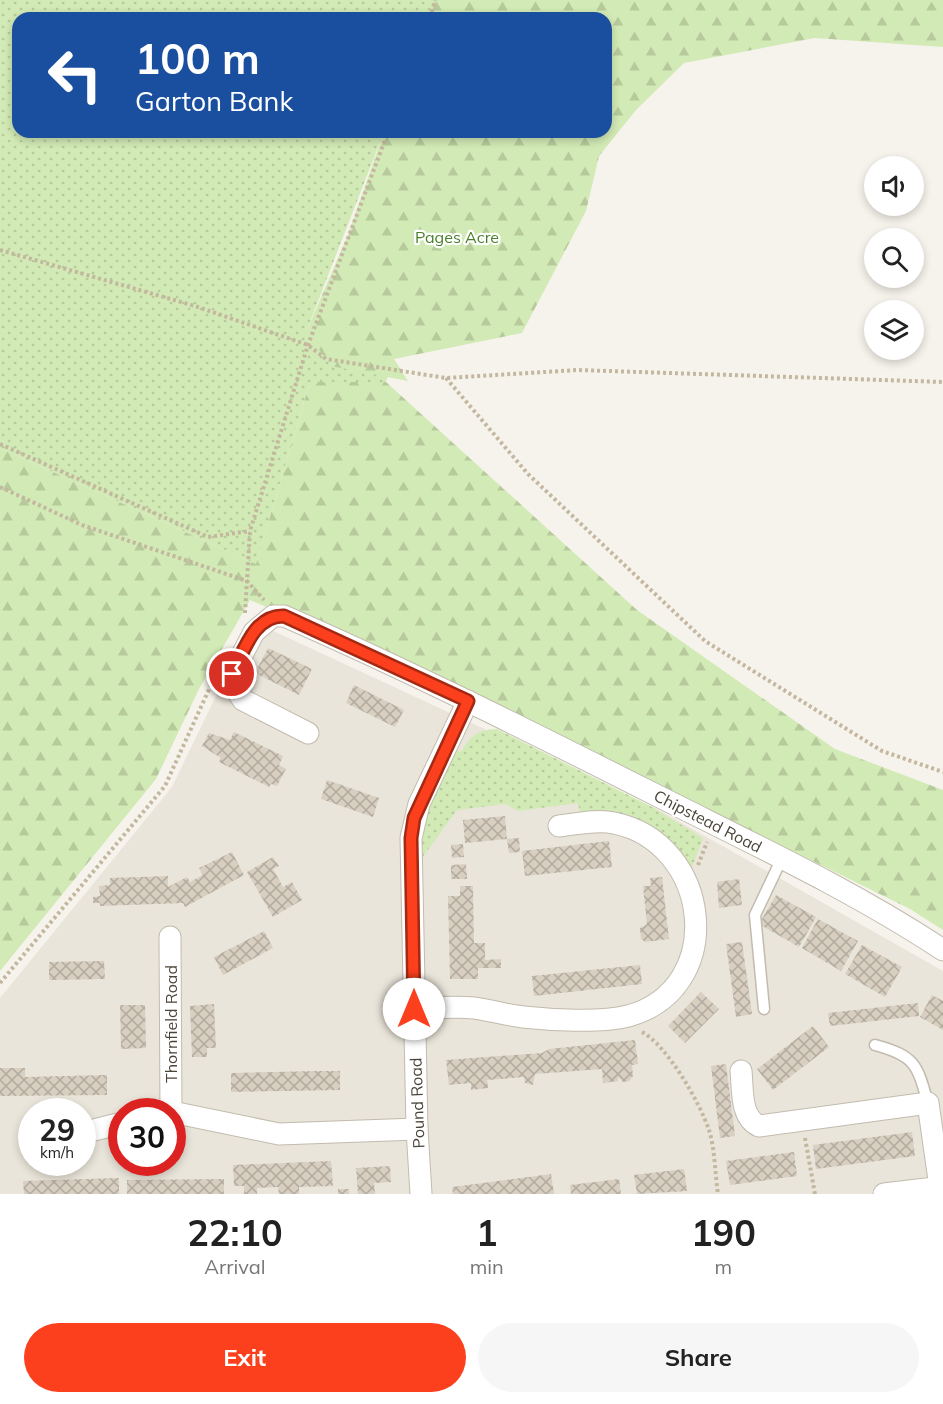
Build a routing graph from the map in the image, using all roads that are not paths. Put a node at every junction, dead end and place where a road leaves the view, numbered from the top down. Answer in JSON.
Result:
{"nodes":[{"id":1,"x":468,"y":701,"type":"junction"},
{"id":2,"x":308,"y":733,"type":"dead end"},
{"id":3,"x":560,"y":826,"type":"dead end"},
{"id":4,"x":782,"y":858,"type":"junction"},
{"id":5,"x":170,"y":938,"type":"dead end"},
{"id":6,"x":943,"y":950,"type":"edge"},
{"id":7,"x":414,"y":1009,"type":"junction"},
{"id":8,"x":764,"y":1009,"type":"dead end"},
{"id":9,"x":875,"y":1045,"type":"dead end"},
{"id":10,"x":741,"y":1071,"type":"dead end"},
{"id":11,"x":172,"y":1098,"type":"edge"},
{"id":12,"x":936,"y":1102,"type":"edge"},
{"id":13,"x":186,"y":1115,"type":"edge"},
{"id":14,"x":417,"y":1129,"type":"junction"},
{"id":15,"x":942,"y":1187,"type":"edge"},
{"id":16,"x":421,"y":1194,"type":"edge"},
{"id":17,"x":884,"y":1194,"type":"edge"}],
"edges":[{"from":1,"to":2,"type":"street","name":"Chipstead Road"},
{"from":1,"to":4,"type":"street","name":"Chipstead Road"},
{"from":1,"to":7,"type":"street","name":"Pound Road"},
{"from":3,"to":7,"type":"street"},
{"from":4,"to":6,"type":"street","name":"Chipstead Road"},
{"from":4,"to":8,"type":"lane"},
{"from":5,"to":11,"type":"street","name":"Thornfield Road"},
{"from":7,"to":14,"type":"street","name":"Pound Road"},
{"from":9,"to":12,"type":"lane"},
{"from":10,"to":12,"type":"street"},
{"from":12,"to":15,"type":"street"},
{"from":13,"to":14,"type":"street","name":"Thornfield Road"},
{"from":14,"to":16,"type":"street","name":"Pound Road"},
{"from":15,"to":17,"type":"street"}]}
